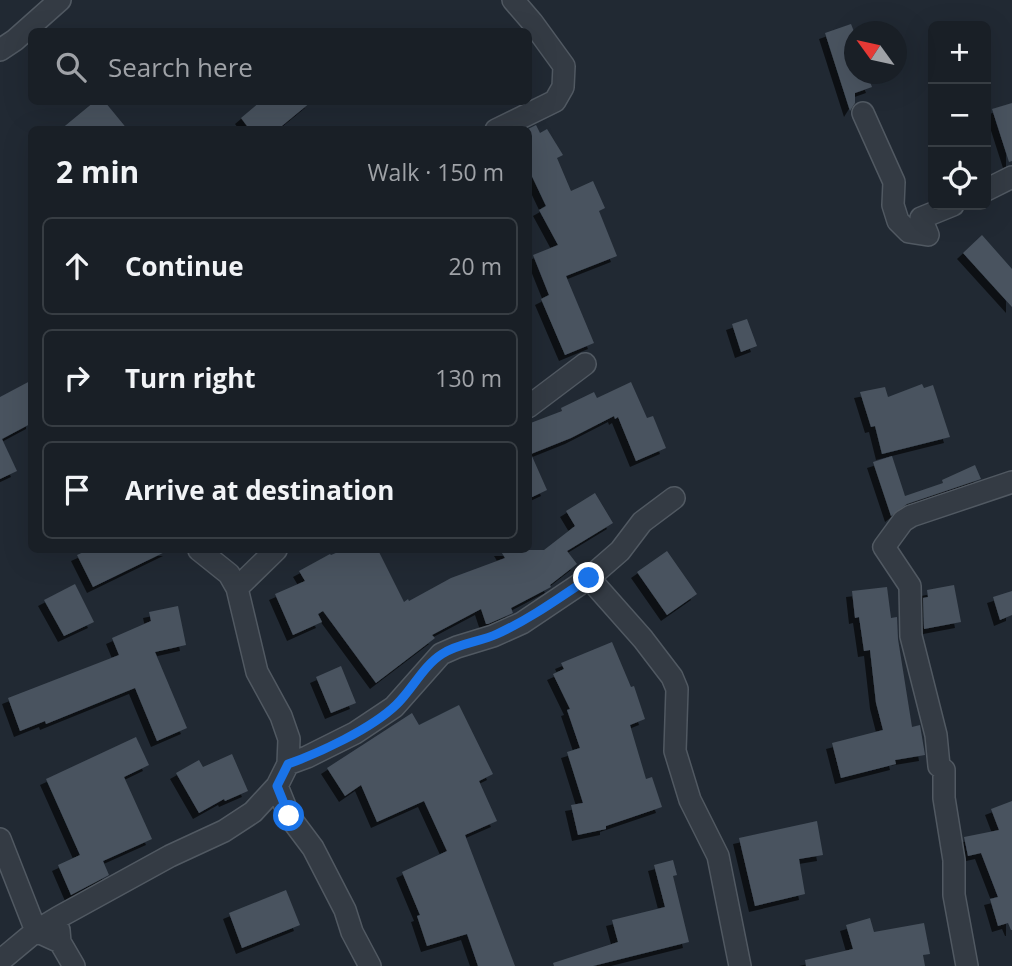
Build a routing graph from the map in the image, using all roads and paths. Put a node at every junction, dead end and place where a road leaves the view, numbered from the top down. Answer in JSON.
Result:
{"nodes":[{"id":1,"x":60,"y":0,"type":"edge"},
{"id":2,"x":513,"y":0,"type":"edge"},
{"id":3,"x":28,"y":28,"type":"edge"},
{"id":4,"x":28,"y":28,"type":"edge"},
{"id":5,"x":0,"y":50,"type":"edge"},
{"id":6,"x":863,"y":113,"type":"dead end"},
{"id":7,"x":504,"y":126,"type":"edge"},
{"id":8,"x":1012,"y":177,"type":"edge"},
{"id":9,"x":991,"y":188,"type":"edge"},
{"id":10,"x":941,"y":210,"type":"edge"},
{"id":11,"x":585,"y":364,"type":"dead end"},
{"id":12,"x":532,"y":404,"type":"edge"},
{"id":13,"x":1012,"y":482,"type":"edge"},
{"id":14,"x":674,"y":498,"type":"dead end"},
{"id":15,"x":203,"y":553,"type":"edge"},
{"id":16,"x":273,"y":553,"type":"edge"},
{"id":17,"x":589,"y":578,"type":"junction"},
{"id":18,"x":237,"y":588,"type":"junction"},
{"id":19,"x":288,"y":764,"type":"junction"},
{"id":20,"x":277,"y":786,"type":"junction"},
{"id":21,"x":253,"y":812,"type":"junction"},
{"id":22,"x":289,"y":816,"type":"junction"},
{"id":23,"x":0,"y":839,"type":"edge"},
{"id":24,"x":58,"y":917,"type":"junction"},
{"id":25,"x":36,"y":931,"type":"junction"},
{"id":26,"x":60,"y":942,"type":"junction"},
{"id":27,"x":0,"y":961,"type":"edge"},
{"id":28,"x":74,"y":966,"type":"edge"},
{"id":29,"x":370,"y":966,"type":"edge"},
{"id":30,"x":740,"y":966,"type":"edge"},
{"id":31,"x":967,"y":966,"type":"edge"}],
"edges":[{"from":1,"to":4,"type":"street"},
{"from":2,"to":7,"type":"street"},
{"from":3,"to":5,"type":"street"},
{"from":6,"to":10,"type":"street"},
{"from":8,"to":9,"type":"street"},
{"from":11,"to":12,"type":"street"},
{"from":13,"to":31,"type":"street"},
{"from":14,"to":17,"type":"street"},
{"from":15,"to":18,"type":"street"},
{"from":16,"to":18,"type":"street"},
{"from":17,"to":19,"type":"street"},
{"from":17,"to":30,"type":"street"},
{"from":18,"to":19,"type":"street"},
{"from":19,"to":20,"type":"street"},
{"from":20,"to":21,"type":"street"},
{"from":20,"to":22,"type":"street"},
{"from":21,"to":22,"type":"street"},
{"from":21,"to":24,"type":"street"},
{"from":22,"to":29,"type":"street"},
{"from":23,"to":25,"type":"street"},
{"from":24,"to":25,"type":"street"},
{"from":24,"to":26,"type":"street"},
{"from":25,"to":26,"type":"street"},
{"from":25,"to":27,"type":"street"},
{"from":26,"to":28,"type":"street"}]}
